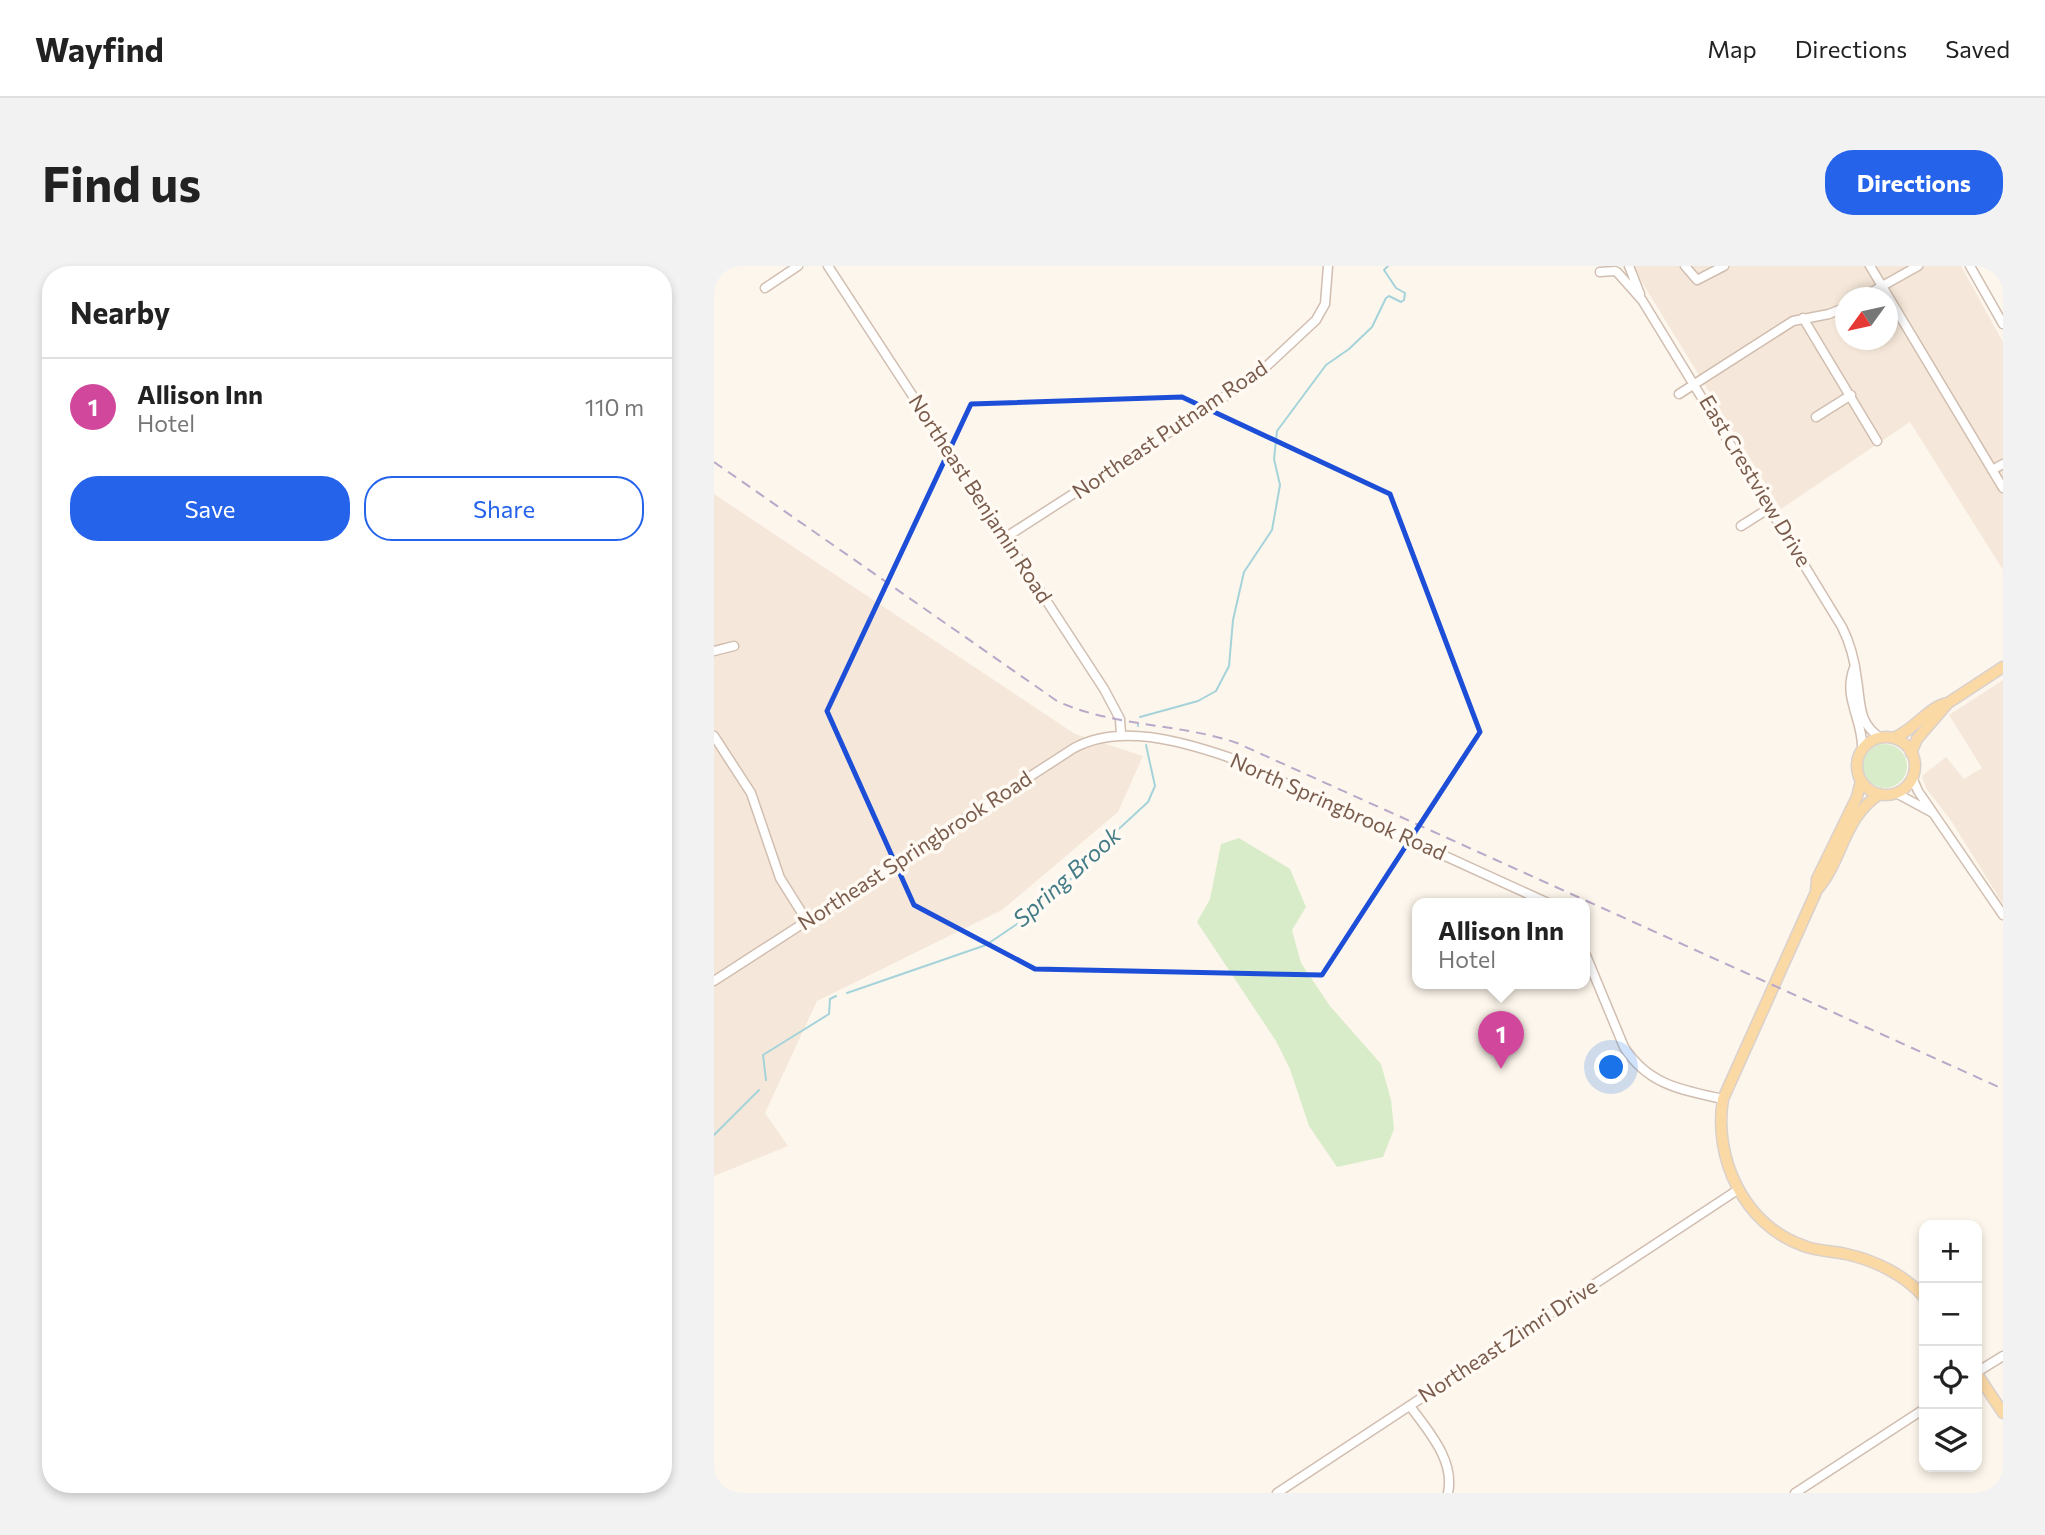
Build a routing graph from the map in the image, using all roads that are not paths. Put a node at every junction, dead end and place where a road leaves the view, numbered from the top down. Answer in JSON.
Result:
{"nodes":[{"id":1,"x":798,"y":266,"type":"edge"},
{"id":2,"x":828,"y":266,"type":"edge"},
{"id":3,"x":1328,"y":266,"type":"edge"},
{"id":4,"x":1628,"y":266,"type":"edge"},
{"id":5,"x":1685,"y":266,"type":"edge"},
{"id":6,"x":1724,"y":266,"type":"edge"},
{"id":7,"x":1870,"y":266,"type":"edge"},
{"id":8,"x":1918,"y":266,"type":"edge"},
{"id":9,"x":1970,"y":266,"type":"edge"},
{"id":10,"x":1606,"y":270,"type":"edge"},
{"id":11,"x":1881,"y":285,"type":"junction"},
{"id":12,"x":1878,"y":287,"type":"edge"},
{"id":13,"x":765,"y":288,"type":"dead end"},
{"id":14,"x":1642,"y":300,"type":"junction"},
{"id":15,"x":1835,"y":312,"type":"edge"},
{"id":16,"x":1803,"y":318,"type":"junction"},
{"id":17,"x":2003,"y":324,"type":"edge"},
{"id":18,"x":1695,"y":384,"type":"junction"},
{"id":19,"x":1679,"y":394,"type":"dead end"},
{"id":20,"x":1852,"y":395,"type":"junction"},
{"id":21,"x":1816,"y":417,"type":"dead end"},
{"id":22,"x":1877,"y":441,"type":"dead end"},
{"id":23,"x":2003,"y":464,"type":"edge"},
{"id":24,"x":1992,"y":470,"type":"junction"},
{"id":25,"x":2003,"y":488,"type":"edge"},
{"id":26,"x":1771,"y":507,"type":"junction"},
{"id":27,"x":1741,"y":526,"type":"dead end"},
{"id":28,"x":1003,"y":538,"type":"junction"},
{"id":29,"x":733,"y":646,"type":"dead end"},
{"id":30,"x":714,"y":651,"type":"edge"},
{"id":31,"x":2003,"y":667,"type":"edge"},
{"id":32,"x":1854,"y":668,"type":"junction"},
{"id":33,"x":1948,"y":703,"type":"junction"},
{"id":34,"x":1121,"y":735,"type":"junction"},
{"id":35,"x":714,"y":736,"type":"edge"},
{"id":36,"x":1881,"y":738,"type":"junction"},
{"id":37,"x":1893,"y":738,"type":"junction"},
{"id":38,"x":1862,"y":750,"type":"junction"},
{"id":39,"x":1911,"y":753,"type":"junction"},
{"id":40,"x":1912,"y":777,"type":"junction"},
{"id":41,"x":1861,"y":781,"type":"junction"},
{"id":42,"x":1896,"y":793,"type":"junction"},
{"id":43,"x":1880,"y":794,"type":"junction"},
{"id":44,"x":1933,"y":813,"type":"junction"},
{"id":45,"x":1816,"y":892,"type":"junction"},
{"id":46,"x":1537,"y":898,"type":"edge"},
{"id":47,"x":2003,"y":915,"type":"edge"},
{"id":48,"x":807,"y":922,"type":"junction"},
{"id":49,"x":1590,"y":965,"type":"edge"},
{"id":50,"x":714,"y":981,"type":"edge"},
{"id":51,"x":1723,"y":1099,"type":"junction"},
{"id":52,"x":1738,"y":1189,"type":"junction"},
{"id":53,"x":1919,"y":1293,"type":"edge"},
{"id":54,"x":2003,"y":1356,"type":"edge"},
{"id":55,"x":1982,"y":1370,"type":"edge"},
{"id":56,"x":1982,"y":1381,"type":"edge"},
{"id":57,"x":1410,"y":1406,"type":"junction"},
{"id":58,"x":1919,"y":1412,"type":"edge"},
{"id":59,"x":2003,"y":1413,"type":"edge"},
{"id":60,"x":1277,"y":1493,"type":"edge"},
{"id":61,"x":1448,"y":1493,"type":"edge"},
{"id":62,"x":1795,"y":1493,"type":"edge"}],
"edges":[{"from":1,"to":13,"type":"street"},
{"from":2,"to":28,"type":"street","name":"Northeast Benjamin Road"},
{"from":3,"to":28,"type":"street","name":"Northeast Putnam Road"},
{"from":4,"to":10,"type":"street"},
{"from":4,"to":14,"type":"street","name":"East Crestview Drive"},
{"from":5,"to":6,"type":"street"},
{"from":7,"to":11,"type":"street"},
{"from":8,"to":11,"type":"street"},
{"from":9,"to":17,"type":"street"},
{"from":10,"to":14,"type":"street","name":"East Crestview Drive"},
{"from":11,"to":12,"type":"street"},
{"from":11,"to":24,"type":"street"},
{"from":14,"to":18,"type":"street","name":"East Crestview Drive"},
{"from":15,"to":16,"type":"street"},
{"from":16,"to":18,"type":"street"},
{"from":16,"to":20,"type":"street"},
{"from":18,"to":19,"type":"street"},
{"from":18,"to":26,"type":"street","name":"East Crestview Drive"},
{"from":20,"to":21,"type":"street"},
{"from":20,"to":22,"type":"street"},
{"from":23,"to":24,"type":"street"},
{"from":24,"to":25,"type":"street"},
{"from":26,"to":27,"type":"street"},
{"from":26,"to":32,"type":"street","name":"East Crestview Drive"},
{"from":28,"to":34,"type":"street","name":"Northeast Benjamin Road"},
{"from":29,"to":30,"type":"street"},
{"from":31,"to":33,"type":"main road"},
{"from":32,"to":36,"type":"street","name":"East Crestview Drive"},
{"from":32,"to":38,"type":"street","name":"East Crestview Drive"},
{"from":33,"to":37,"type":"main road"},
{"from":33,"to":39,"type":"main road"},
{"from":34,"to":46,"type":"street","name":"North Springbrook Road"},
{"from":34,"to":48,"type":"street","name":"Northeast Springbrook Road"},
{"from":35,"to":48,"type":"street"},
{"from":36,"to":37,"type":"main road"},
{"from":36,"to":38,"type":"main road"},
{"from":37,"to":39,"type":"main road"},
{"from":38,"to":41,"type":"main road"},
{"from":39,"to":40,"type":"main road"},
{"from":40,"to":42,"type":"main road"},
{"from":40,"to":44,"type":"street"},
{"from":41,"to":43,"type":"main road"},
{"from":41,"to":45,"type":"main road"},
{"from":42,"to":43,"type":"main road"},
{"from":42,"to":44,"type":"street"},
{"from":43,"to":45,"type":"main road"},
{"from":44,"to":47,"type":"street"},
{"from":45,"to":51,"type":"main road"},
{"from":48,"to":50,"type":"street","name":"Northeast Springbrook Road"},
{"from":49,"to":51,"type":"street"},
{"from":51,"to":52,"type":"main road"},
{"from":52,"to":53,"type":"main road"},
{"from":52,"to":57,"type":"street","name":"Northeast Zimri Drive"},
{"from":54,"to":55,"type":"street"},
{"from":56,"to":59,"type":"main road"},
{"from":57,"to":60,"type":"street","name":"Northeast Zimri Drive"},
{"from":57,"to":61,"type":"street"},
{"from":58,"to":62,"type":"street"}]}
